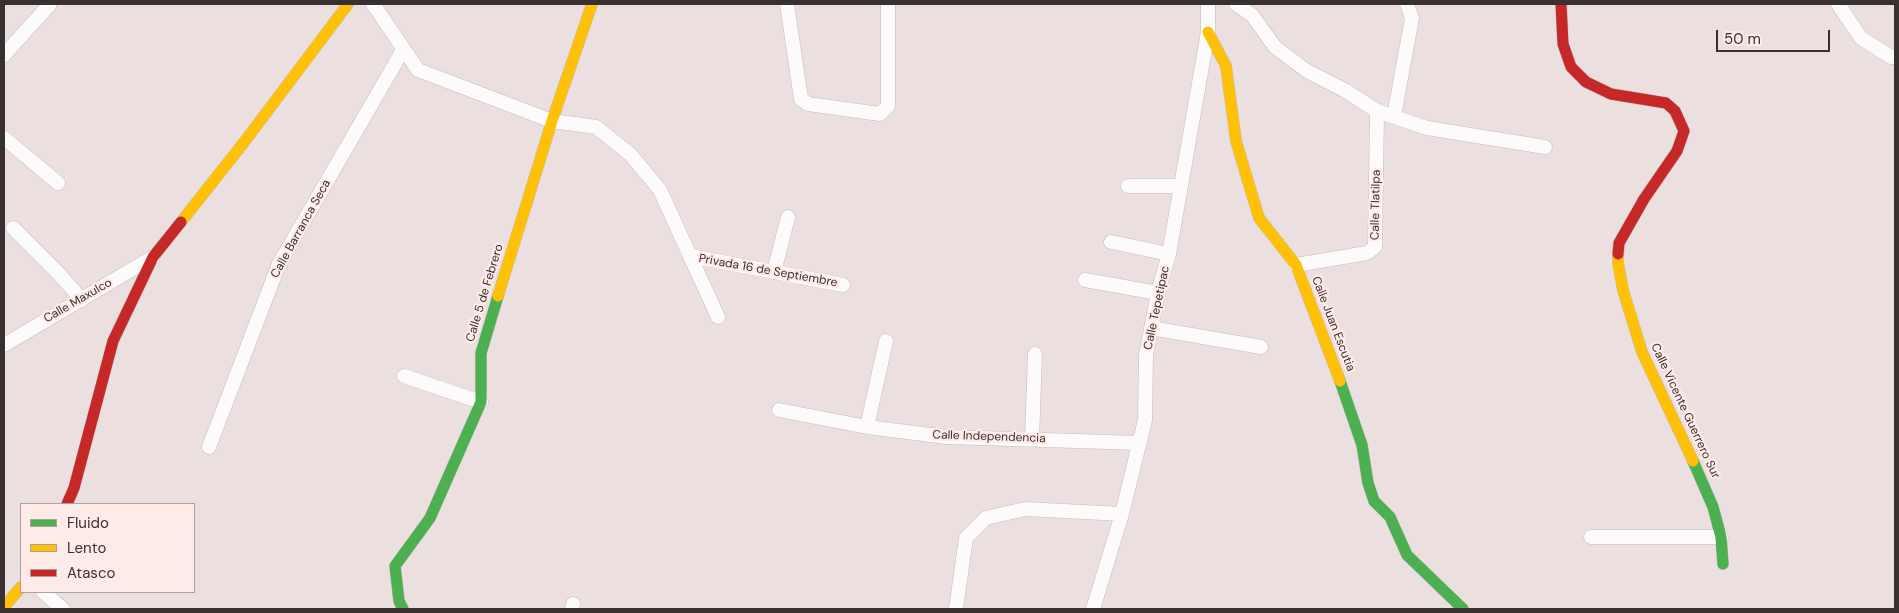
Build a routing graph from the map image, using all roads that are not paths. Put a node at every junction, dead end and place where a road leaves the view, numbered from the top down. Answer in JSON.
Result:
{"nodes":[{"id":1,"x":50,"y":4,"type":"edge"},
{"id":2,"x":348,"y":4,"type":"edge"},
{"id":3,"x":373,"y":4,"type":"edge"},
{"id":4,"x":592,"y":4,"type":"edge"},
{"id":5,"x":787,"y":4,"type":"edge"},
{"id":6,"x":888,"y":4,"type":"edge"},
{"id":7,"x":1208,"y":4,"type":"edge"},
{"id":8,"x":1236,"y":4,"type":"edge"},
{"id":9,"x":1407,"y":4,"type":"edge"},
{"id":10,"x":1559,"y":4,"type":"edge"},
{"id":11,"x":1838,"y":4,"type":"edge"},
{"id":12,"x":1208,"y":32,"type":"junction"},
{"id":13,"x":403,"y":50,"type":"junction"},
{"id":14,"x":4,"y":55,"type":"edge"},
{"id":15,"x":1895,"y":57,"type":"edge"},
{"id":16,"x":1378,"y":111,"type":"junction"},
{"id":17,"x":1394,"y":116,"type":"junction"},
{"id":18,"x":552,"y":121,"type":"junction"},
{"id":19,"x":4,"y":138,"type":"edge"},
{"id":20,"x":1545,"y":147,"type":"dead end"},
{"id":21,"x":58,"y":183,"type":"dead end"},
{"id":22,"x":1128,"y":186,"type":"dead end"},
{"id":23,"x":1180,"y":186,"type":"junction"},
{"id":24,"x":788,"y":217,"type":"dead end"},
{"id":25,"x":12,"y":228,"type":"dead end"},
{"id":26,"x":1111,"y":242,"type":"dead end"},
{"id":27,"x":1169,"y":254,"type":"junction"},
{"id":28,"x":690,"y":256,"type":"junction"},
{"id":29,"x":153,"y":257,"type":"junction"},
{"id":30,"x":1296,"y":265,"type":"junction"},
{"id":31,"x":774,"y":272,"type":"junction"},
{"id":32,"x":1085,"y":280,"type":"dead end"},
{"id":33,"x":844,"y":284,"type":"dead end"},
{"id":34,"x":1158,"y":293,"type":"junction"},
{"id":35,"x":82,"y":300,"type":"junction"},
{"id":36,"x":718,"y":317,"type":"dead end"},
{"id":37,"x":1151,"y":328,"type":"junction"},
{"id":38,"x":886,"y":341,"type":"dead end"},
{"id":39,"x":4,"y":344,"type":"edge"},
{"id":40,"x":1261,"y":347,"type":"dead end"},
{"id":41,"x":1034,"y":354,"type":"dead end"},
{"id":42,"x":404,"y":376,"type":"dead end"},
{"id":43,"x":481,"y":402,"type":"junction"},
{"id":44,"x":780,"y":410,"type":"dead end"},
{"id":45,"x":867,"y":427,"type":"junction"},
{"id":46,"x":1032,"y":439,"type":"junction"},
{"id":47,"x":1140,"y":443,"type":"junction"},
{"id":48,"x":209,"y":447,"type":"dead end"},
{"id":49,"x":67,"y":503,"type":"edge"},
{"id":50,"x":1122,"y":514,"type":"junction"},
{"id":51,"x":1591,"y":536,"type":"dead end"},
{"id":52,"x":1721,"y":538,"type":"junction"},
{"id":53,"x":1723,"y":564,"type":"dead end"},
{"id":54,"x":20,"y":588,"type":"edge"},
{"id":55,"x":44,"y":593,"type":"edge"},
{"id":56,"x":4,"y":607,"type":"edge"},
{"id":57,"x":62,"y":609,"type":"edge"},
{"id":58,"x":403,"y":609,"type":"edge"},
{"id":59,"x":956,"y":609,"type":"edge"},
{"id":60,"x":1093,"y":609,"type":"edge"},
{"id":61,"x":1463,"y":609,"type":"edge"}],
"edges":[{"from":1,"to":14,"type":"street"},
{"from":2,"to":29,"type":"street"},
{"from":3,"to":13,"type":"street","name":"Privada 16 de Septiembre"},
{"from":4,"to":18,"type":"street","name":"Calle 5 de Febrero"},
{"from":5,"to":6,"type":"street"},
{"from":7,"to":12,"type":"street","name":"Calle Tepetipac"},
{"from":8,"to":16,"type":"street"},
{"from":9,"to":17,"type":"street"},
{"from":10,"to":52,"type":"street","name":"Calle Vicente Guerrero Sur"},
{"from":11,"to":15,"type":"street"},
{"from":12,"to":23,"type":"street","name":"Calle Tepetipac"},
{"from":12,"to":30,"type":"street","name":"Calle Juan Escutia"},
{"from":13,"to":18,"type":"street","name":"Privada 16 de Septiembre"},
{"from":13,"to":48,"type":"street","name":"Calle Barranca Seca"},
{"from":16,"to":17,"type":"street"},
{"from":16,"to":30,"type":"street","name":"Calle Tlatilpa"},
{"from":17,"to":20,"type":"street"},
{"from":18,"to":28,"type":"street","name":"Privada 16 de Septiembre"},
{"from":18,"to":43,"type":"street","name":"Calle 5 de Febrero"},
{"from":19,"to":21,"type":"street"},
{"from":22,"to":23,"type":"street"},
{"from":23,"to":27,"type":"street","name":"Calle Tepetipac"},
{"from":24,"to":31,"type":"street"},
{"from":25,"to":35,"type":"street"},
{"from":26,"to":27,"type":"street"},
{"from":27,"to":34,"type":"street","name":"Calle Tepetipac"},
{"from":28,"to":31,"type":"street","name":"Privada 16 de Septiembre"},
{"from":28,"to":36,"type":"street"},
{"from":29,"to":35,"type":"street","name":"Calle Maxulco"},
{"from":29,"to":49,"type":"street"},
{"from":30,"to":61,"type":"street","name":"Calle Juan Escutia"},
{"from":31,"to":33,"type":"street","name":"Privada 16 de Septiembre"},
{"from":32,"to":34,"type":"street"},
{"from":34,"to":37,"type":"street","name":"Calle Tepetipac"},
{"from":35,"to":39,"type":"street","name":"Calle Maxulco"},
{"from":37,"to":40,"type":"street"},
{"from":37,"to":47,"type":"street","name":"Calle Tepetipac"},
{"from":38,"to":45,"type":"street"},
{"from":41,"to":46,"type":"street"},
{"from":42,"to":43,"type":"street"},
{"from":43,"to":58,"type":"street","name":"Calle 5 de Febrero"},
{"from":44,"to":45,"type":"street","name":"Calle Independencia"},
{"from":45,"to":46,"type":"street","name":"Calle Independencia"},
{"from":46,"to":47,"type":"street","name":"Calle Independencia"},
{"from":47,"to":50,"type":"street","name":"Calle Tepetipac"},
{"from":50,"to":59,"type":"street"},
{"from":50,"to":60,"type":"street","name":"Calle Tepetipac"},
{"from":51,"to":52,"type":"street"},
{"from":52,"to":53,"type":"street","name":"Calle Vicente Guerrero Sur"},
{"from":54,"to":56,"type":"street"},
{"from":55,"to":57,"type":"street"}]}
